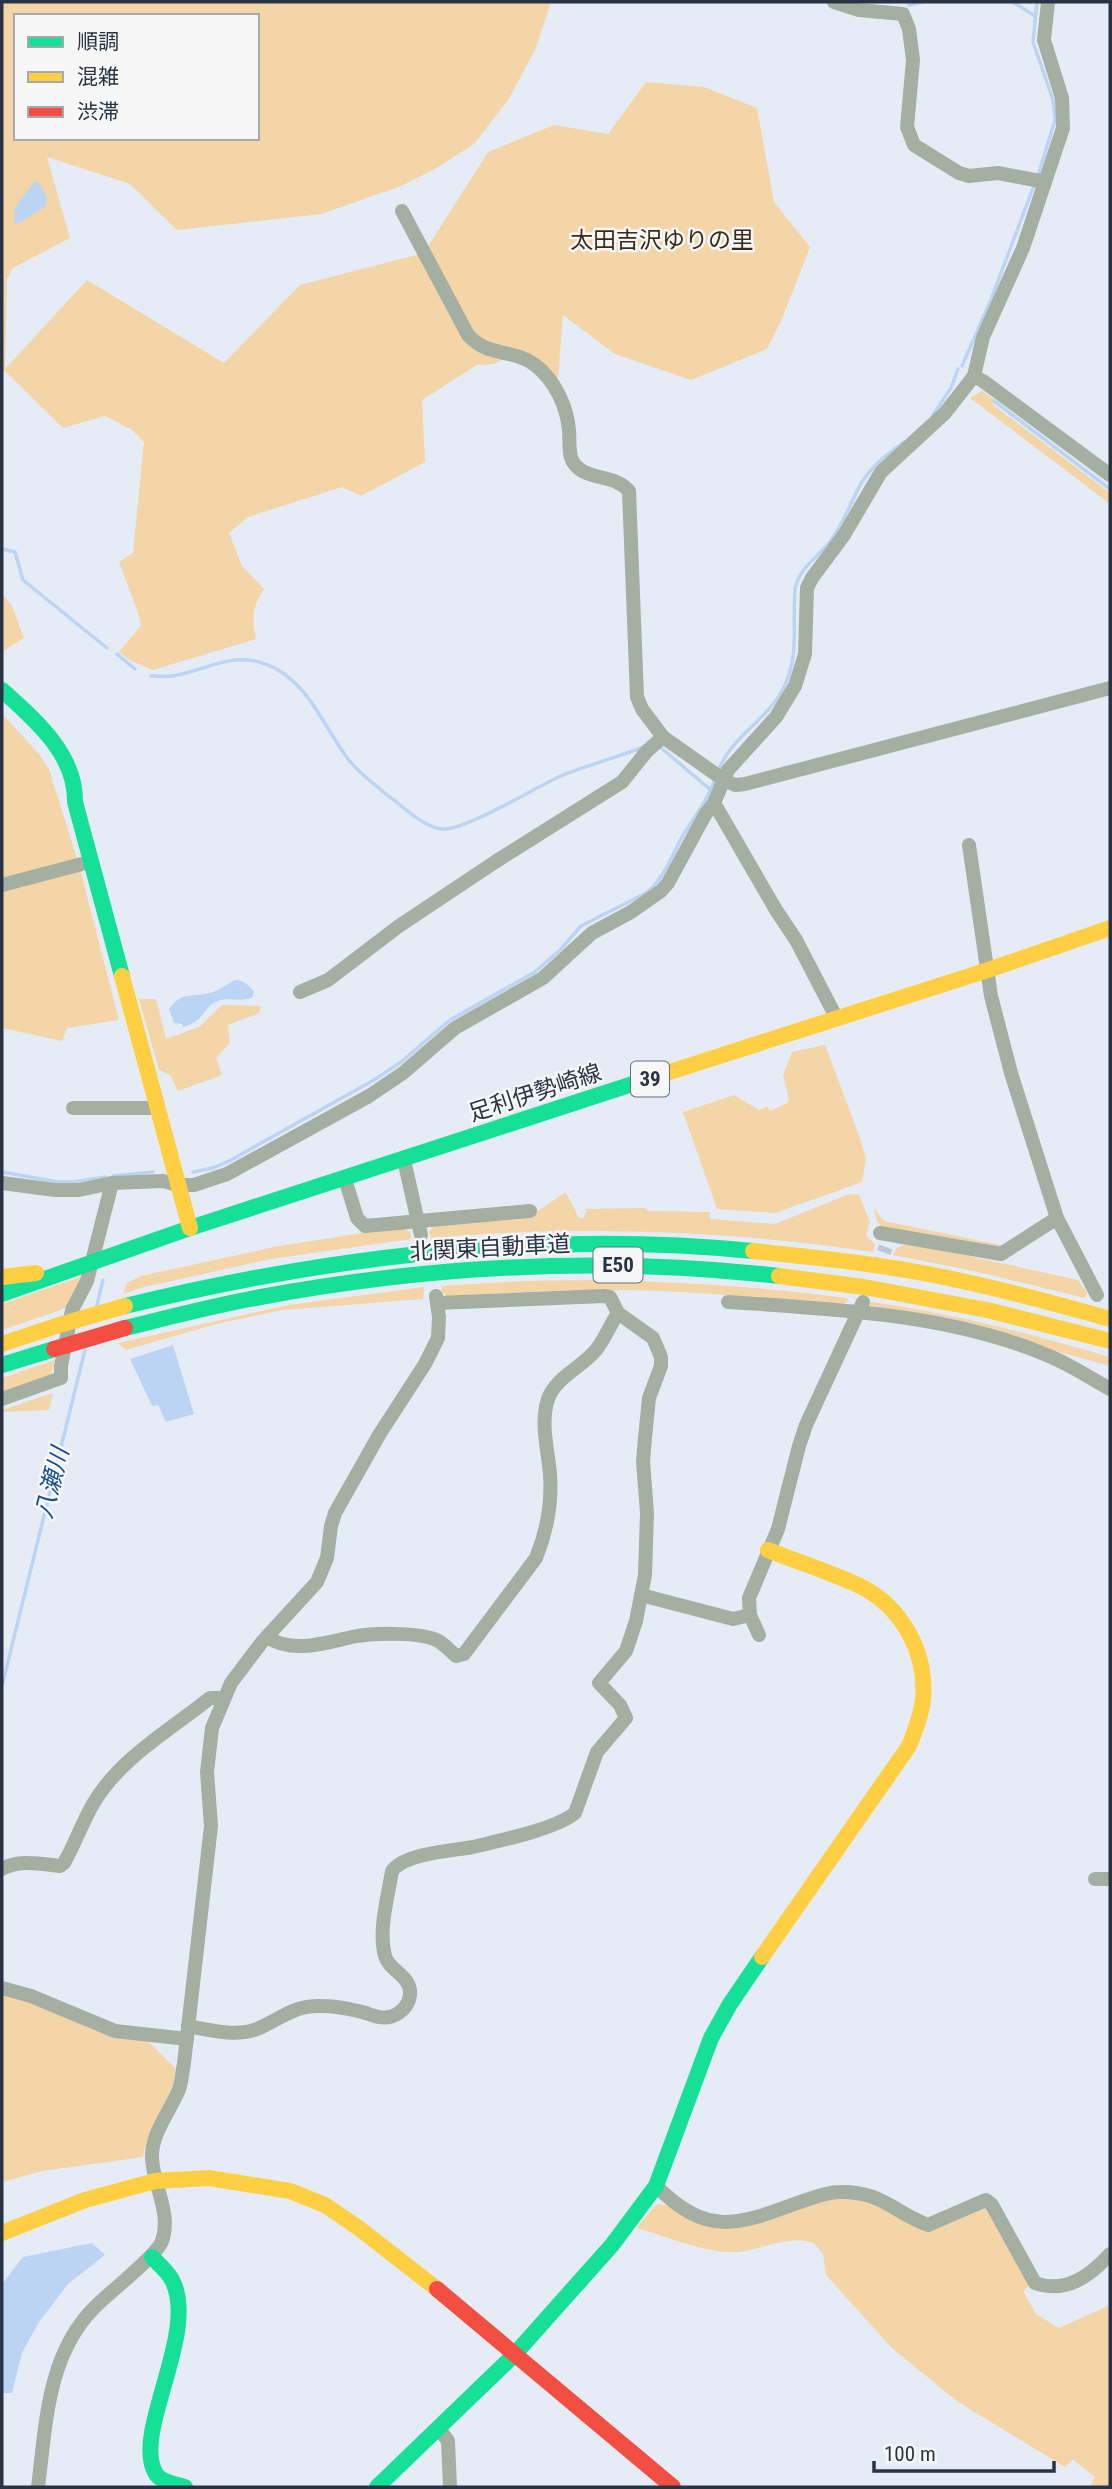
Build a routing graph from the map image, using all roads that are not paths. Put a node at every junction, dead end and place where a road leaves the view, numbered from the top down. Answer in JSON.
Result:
{"nodes":[{"id":1,"x":834,"y":2,"type":"edge"},
{"id":2,"x":1048,"y":2,"type":"edge"},
{"id":3,"x":1045,"y":182,"type":"junction"},
{"id":4,"x":402,"y":211,"type":"dead end"},
{"id":5,"x":974,"y":376,"type":"junction"},
{"id":6,"x":1110,"y":475,"type":"edge"},
{"id":7,"x":1110,"y":688,"type":"edge"},
{"id":8,"x":2,"y":690,"type":"edge"},
{"id":9,"x":663,"y":737,"type":"junction"},
{"id":10,"x":724,"y":779,"type":"junction"},
{"id":11,"x":714,"y":803,"type":"junction"},
{"id":12,"x":969,"y":845,"type":"dead end"},
{"id":13,"x":82,"y":864,"type":"dead end"},
{"id":14,"x":2,"y":885,"type":"edge"},
{"id":15,"x":1110,"y":928,"type":"edge"},
{"id":16,"x":988,"y":970,"type":"junction"},
{"id":17,"x":299,"y":992,"type":"dead end"},
{"id":18,"x":836,"y":1017,"type":"junction"},
{"id":19,"x":74,"y":1108,"type":"dead end"},
{"id":20,"x":156,"y":1108,"type":"junction"},
{"id":21,"x":404,"y":1160,"type":"junction"},
{"id":22,"x":345,"y":1179,"type":"junction"},
{"id":23,"x":2,"y":1182,"type":"edge"},
{"id":24,"x":112,"y":1183,"type":"junction"},
{"id":25,"x":178,"y":1185,"type":"junction"},
{"id":26,"x":530,"y":1211,"type":"dead end"},
{"id":27,"x":1057,"y":1218,"type":"junction"},
{"id":28,"x":417,"y":1219,"type":"junction"},
{"id":29,"x":190,"y":1228,"type":"junction"},
{"id":30,"x":421,"y":1235,"type":"dead end"},
{"id":31,"x":886,"y":1238,"type":"dead end"},
{"id":32,"x":93,"y":1263,"type":"junction"},
{"id":33,"x":2,"y":1277,"type":"edge"},
{"id":34,"x":2,"y":1294,"type":"edge"},
{"id":35,"x":1097,"y":1295,"type":"dead end"},
{"id":36,"x":728,"y":1302,"type":"dead end"},
{"id":37,"x":860,"y":1308,"type":"junction"},
{"id":38,"x":618,"y":1313,"type":"junction"},
{"id":39,"x":1110,"y":1319,"type":"edge"},
{"id":40,"x":1110,"y":1341,"type":"edge"},
{"id":41,"x":2,"y":1344,"type":"edge"},
{"id":42,"x":2,"y":1365,"type":"edge"},
{"id":43,"x":1110,"y":1389,"type":"edge"},
{"id":44,"x":2,"y":1399,"type":"edge"},
{"id":45,"x":768,"y":1550,"type":"junction"},
{"id":46,"x":641,"y":1595,"type":"junction"},
{"id":47,"x":750,"y":1615,"type":"junction"},
{"id":48,"x":759,"y":1635,"type":"dead end"},
{"id":49,"x":267,"y":1637,"type":"junction"},
{"id":50,"x":223,"y":1698,"type":"junction"},
{"id":51,"x":2,"y":1870,"type":"edge"},
{"id":52,"x":1095,"y":1879,"type":"dead end"},
{"id":53,"x":1110,"y":1879,"type":"edge"},
{"id":54,"x":2,"y":1988,"type":"edge"},
{"id":55,"x":188,"y":2033,"type":"junction"},
{"id":56,"x":155,"y":2181,"type":"junction"},
{"id":57,"x":656,"y":2186,"type":"junction"},
{"id":58,"x":2,"y":2233,"type":"edge"},
{"id":59,"x":1110,"y":2254,"type":"edge"},
{"id":60,"x":152,"y":2257,"type":"junction"},
{"id":61,"x":514,"y":2355,"type":"junction"},
{"id":62,"x":439,"y":2429,"type":"junction"},
{"id":63,"x":38,"y":2487,"type":"edge"},
{"id":64,"x":185,"y":2487,"type":"edge"},
{"id":65,"x":377,"y":2487,"type":"edge"},
{"id":66,"x":450,"y":2487,"type":"edge"},
{"id":67,"x":673,"y":2487,"type":"edge"}],
"edges":[{"from":1,"to":3,"type":"street"},
{"from":2,"to":3,"type":"street"},
{"from":3,"to":5,"type":"street"},
{"from":4,"to":9,"type":"street"},
{"from":5,"to":6,"type":"street"},
{"from":5,"to":10,"type":"street"},
{"from":7,"to":10,"type":"street"},
{"from":8,"to":20,"type":"main road"},
{"from":9,"to":10,"type":"street"},
{"from":9,"to":17,"type":"street"},
{"from":10,"to":11,"type":"street"},
{"from":11,"to":18,"type":"street"},
{"from":11,"to":25,"type":"street"},
{"from":12,"to":16,"type":"street"},
{"from":13,"to":14,"type":"street"},
{"from":15,"to":16,"type":"main road","name":"足利伊勢崎線","number":"39"},
{"from":16,"to":18,"type":"main road","name":"足利伊勢崎線","number":"39"},
{"from":16,"to":27,"type":"street"},
{"from":18,"to":21,"type":"main road","name":"足利伊勢崎線","number":"39"},
{"from":19,"to":20,"type":"street"},
{"from":20,"to":25,"type":"main road"},
{"from":21,"to":22,"type":"main road","name":"足利伊勢崎線","number":"39"},
{"from":21,"to":28,"type":"street"},
{"from":22,"to":28,"type":"street"},
{"from":22,"to":29,"type":"main road","name":"足利伊勢崎線","number":"39"},
{"from":23,"to":24,"type":"street"},
{"from":24,"to":25,"type":"street"},
{"from":24,"to":32,"type":"street"},
{"from":25,"to":29,"type":"main road"},
{"from":26,"to":28,"type":"street"},
{"from":27,"to":31,"type":"street"},
{"from":27,"to":35,"type":"street"},
{"from":28,"to":30,"type":"street"},
{"from":29,"to":32,"type":"main road","name":"足利伊勢崎線","number":"39"},
{"from":32,"to":33,"type":"main road","name":"足利伊勢崎線","number":"39"},
{"from":32,"to":34,"type":"main road","name":"足利伊勢崎線","number":"39"},
{"from":32,"to":44,"type":"street"},
{"from":36,"to":37,"type":"street"},
{"from":37,"to":43,"type":"street"},
{"from":37,"to":45,"type":"street"},
{"from":38,"to":46,"type":"street"},
{"from":38,"to":49,"type":"street"},
{"from":38,"to":49,"type":"street"},
{"from":39,"to":41,"type":"main road","name":"北関東自動車道","number":"E50","bridge":true},
{"from":40,"to":42,"type":"main road","name":"北関東自動車道","number":"E50","bridge":true},
{"from":45,"to":47,"type":"street"},
{"from":45,"to":57,"type":"main road"},
{"from":46,"to":47,"type":"street"},
{"from":46,"to":55,"type":"street"},
{"from":47,"to":48,"type":"street"},
{"from":49,"to":50,"type":"street"},
{"from":50,"to":51,"type":"street"},
{"from":50,"to":55,"type":"street"},
{"from":52,"to":53,"type":"street"},
{"from":54,"to":55,"type":"street"},
{"from":55,"to":56,"type":"street"},
{"from":56,"to":58,"type":"main road"},
{"from":56,"to":60,"type":"street"},
{"from":56,"to":61,"type":"main road"},
{"from":57,"to":59,"type":"street"},
{"from":57,"to":61,"type":"main road"},
{"from":60,"to":63,"type":"street"},
{"from":60,"to":64,"type":"main road"},
{"from":61,"to":62,"type":"main road"},
{"from":61,"to":67,"type":"main road"},
{"from":62,"to":65,"type":"main road"},
{"from":62,"to":66,"type":"street"}]}
